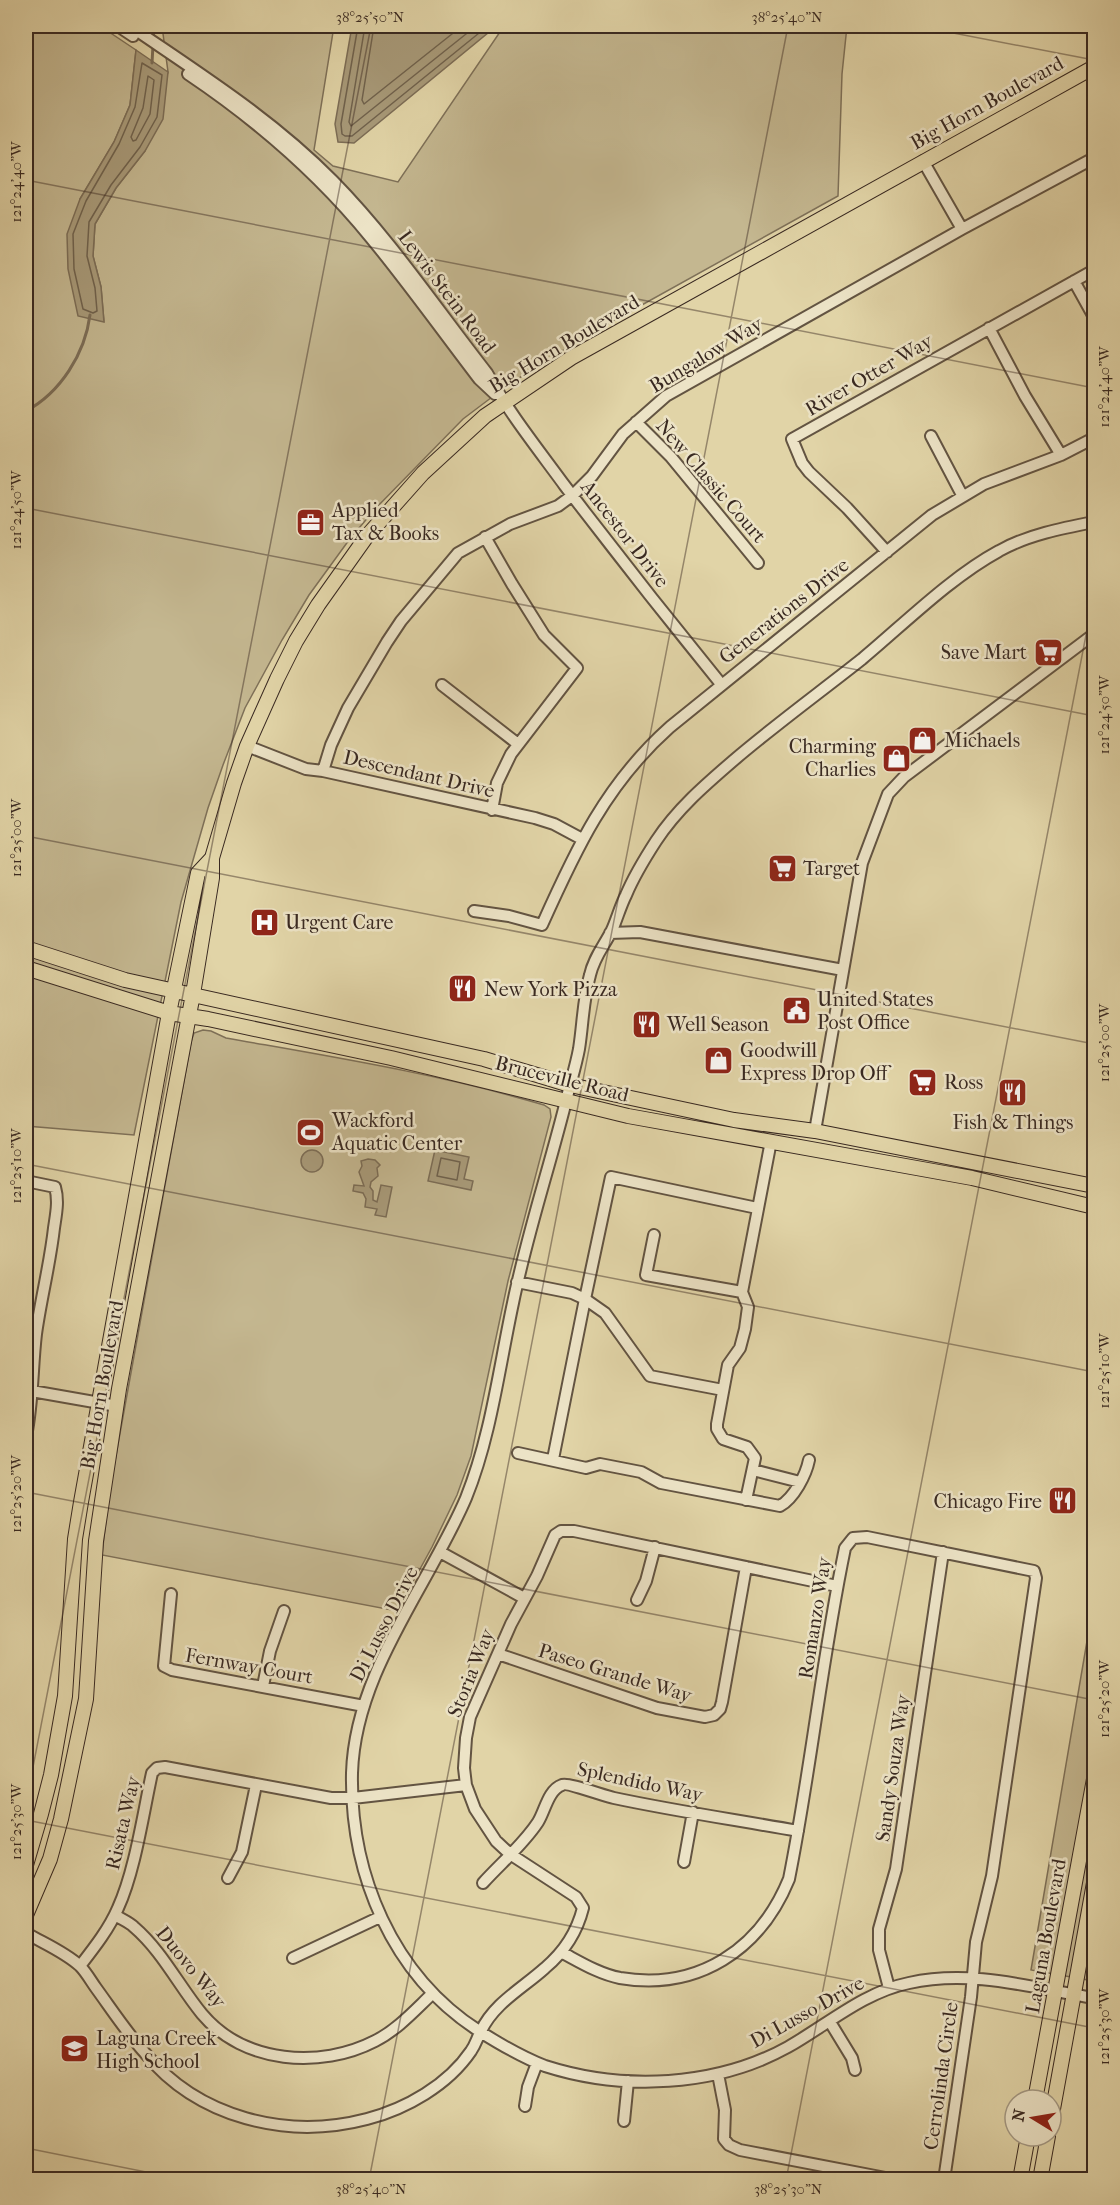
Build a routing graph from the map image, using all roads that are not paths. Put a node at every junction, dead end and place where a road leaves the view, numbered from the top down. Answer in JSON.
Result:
{"nodes":[{"id":1,"x":118,"y":26,"type":"edge"},
{"id":2,"x":130,"y":26,"type":"edge"},
{"id":3,"x":1095,"y":67,"type":"edge"},
{"id":4,"x":190,"y":71,"type":"junction"},
{"id":5,"x":1095,"y":158,"type":"edge"},
{"id":6,"x":923,"y":161,"type":"junction"},
{"id":7,"x":962,"y":229,"type":"junction"},
{"id":8,"x":1095,"y":270,"type":"edge"},
{"id":9,"x":1074,"y":281,"type":"junction"},
{"id":10,"x":1095,"y":316,"type":"edge"},
{"id":11,"x":989,"y":328,"type":"junction"},
{"id":12,"x":503,"y":403,"type":"junction"},
{"id":13,"x":636,"y":422,"type":"junction"},
{"id":14,"x":931,"y":436,"type":"dead end"},
{"id":15,"x":1095,"y":438,"type":"edge"},
{"id":16,"x":1061,"y":455,"type":"junction"},
{"id":17,"x":573,"y":495,"type":"junction"},
{"id":18,"x":963,"y":495,"type":"junction"},
{"id":19,"x":1095,"y":522,"type":"edge"},
{"id":20,"x":485,"y":537,"type":"junction"},
{"id":21,"x":887,"y":552,"type":"junction"},
{"id":22,"x":758,"y":563,"type":"dead end"},
{"id":23,"x":1095,"y":634,"type":"edge"},
{"id":24,"x":721,"y":684,"type":"junction"},
{"id":25,"x":442,"y":685,"type":"dead end"},
{"id":26,"x":518,"y":744,"type":"junction"},
{"id":27,"x":247,"y":746,"type":"junction"},
{"id":28,"x":323,"y":771,"type":"junction"},
{"id":29,"x":492,"y":810,"type":"junction"},
{"id":30,"x":582,"y":839,"type":"junction"},
{"id":31,"x":212,"y":858,"type":"junction"},
{"id":32,"x":474,"y":910,"type":"dead end"},
{"id":33,"x":610,"y":933,"type":"junction"},
{"id":34,"x":26,"y":948,"type":"edge"},
{"id":35,"x":26,"y":968,"type":"edge"},
{"id":36,"x":843,"y":970,"type":"junction"},
{"id":37,"x":174,"y":990,"type":"junction"},
{"id":38,"x":193,"y":994,"type":"junction"},
{"id":39,"x":169,"y":1013,"type":"junction"},
{"id":40,"x":189,"y":1016,"type":"junction"},
{"id":41,"x":570,"y":1085,"type":"junction"},
{"id":42,"x":566,"y":1101,"type":"junction"},
{"id":43,"x":706,"y":1130,"type":"junction"},
{"id":44,"x":814,"y":1131,"type":"junction"},
{"id":45,"x":771,"y":1141,"type":"junction"},
{"id":46,"x":26,"y":1181,"type":"edge"},
{"id":47,"x":1095,"y":1186,"type":"edge"},
{"id":48,"x":1095,"y":1207,"type":"edge"},
{"id":49,"x":757,"y":1208,"type":"junction"},
{"id":50,"x":654,"y":1234,"type":"dead end"},
{"id":51,"x":517,"y":1282,"type":"junction"},
{"id":52,"x":742,"y":1292,"type":"junction"},
{"id":53,"x":585,"y":1299,"type":"junction"},
{"id":54,"x":29,"y":1390,"type":"edge"},
{"id":55,"x":723,"y":1390,"type":"junction"},
{"id":56,"x":99,"y":1402,"type":"junction"},
{"id":57,"x":117,"y":1407,"type":"junction"},
{"id":58,"x":26,"y":1436,"type":"edge"},
{"id":59,"x":518,"y":1453,"type":"dead end"},
{"id":60,"x":553,"y":1459,"type":"junction"},
{"id":61,"x":809,"y":1460,"type":"dead end"},
{"id":62,"x":753,"y":1470,"type":"junction"},
{"id":63,"x":800,"y":1482,"type":"junction"},
{"id":64,"x":746,"y":1500,"type":"junction"},
{"id":65,"x":655,"y":1547,"type":"junction"},
{"id":66,"x":440,"y":1552,"type":"junction"},
{"id":67,"x":943,"y":1552,"type":"junction"},
{"id":68,"x":746,"y":1567,"type":"junction"},
{"id":69,"x":837,"y":1586,"type":"junction"},
{"id":70,"x":171,"y":1594,"type":"dead end"},
{"id":71,"x":524,"y":1598,"type":"junction"},
{"id":72,"x":637,"y":1600,"type":"dead end"},
{"id":73,"x":284,"y":1611,"type":"dead end"},
{"id":74,"x":498,"y":1654,"type":"junction"},
{"id":75,"x":263,"y":1686,"type":"junction"},
{"id":76,"x":364,"y":1706,"type":"junction"},
{"id":77,"x":1095,"y":1779,"type":"edge"},
{"id":78,"x":256,"y":1785,"type":"junction"},
{"id":79,"x":466,"y":1785,"type":"junction"},
{"id":80,"x":353,"y":1798,"type":"junction"},
{"id":81,"x":693,"y":1812,"type":"junction"},
{"id":82,"x":798,"y":1831,"type":"junction"},
{"id":83,"x":510,"y":1854,"type":"junction"},
{"id":84,"x":684,"y":1862,"type":"dead end"},
{"id":85,"x":26,"y":1865,"type":"edge"},
{"id":86,"x":228,"y":1878,"type":"dead end"},
{"id":87,"x":483,"y":1883,"type":"dead end"},
{"id":88,"x":1095,"y":1883,"type":"edge"},
{"id":89,"x":26,"y":1915,"type":"edge"},
{"id":90,"x":115,"y":1915,"type":"junction"},
{"id":91,"x":380,"y":1917,"type":"junction"},
{"id":92,"x":26,"y":1933,"type":"edge"},
{"id":93,"x":561,"y":1952,"type":"junction"},
{"id":94,"x":293,"y":1958,"type":"dead end"},
{"id":95,"x":80,"y":1966,"type":"junction"},
{"id":96,"x":973,"y":1978,"type":"junction"},
{"id":97,"x":889,"y":1988,"type":"junction"},
{"id":98,"x":1056,"y":1991,"type":"junction"},
{"id":99,"x":432,"y":1994,"type":"junction"},
{"id":100,"x":1074,"y":1995,"type":"junction"},
{"id":101,"x":1095,"y":1998,"type":"edge"},
{"id":102,"x":830,"y":2022,"type":"junction"},
{"id":103,"x":480,"y":2031,"type":"junction"},
{"id":104,"x":537,"y":2063,"type":"junction"},
{"id":105,"x":855,"y":2070,"type":"dead end"},
{"id":106,"x":718,"y":2074,"type":"junction"},
{"id":107,"x":628,"y":2081,"type":"junction"},
{"id":108,"x":1037,"y":2088,"type":"edge"},
{"id":109,"x":1057,"y":2088,"type":"edge"},
{"id":110,"x":525,"y":2106,"type":"dead end"},
{"id":111,"x":624,"y":2121,"type":"dead end"},
{"id":112,"x":1026,"y":2148,"type":"edge"},
{"id":113,"x":1046,"y":2148,"type":"edge"},
{"id":114,"x":896,"y":2180,"type":"edge"},
{"id":115,"x":944,"y":2180,"type":"edge"},
{"id":116,"x":1020,"y":2180,"type":"edge"},
{"id":117,"x":1040,"y":2180,"type":"edge"}],
"edges":[{"from":1,"to":4,"type":"street","name":"Lewis Stein Road"},
{"from":2,"to":4,"type":"street","name":"Lewis Stein Road"},
{"from":3,"to":6,"type":"main road","name":"Big Horn Boulevard"},
{"from":4,"to":12,"type":"street","name":"Lewis Stein Road"},
{"from":5,"to":7,"type":"street","name":"Bungalow Way"},
{"from":6,"to":7,"type":"street"},
{"from":6,"to":12,"type":"main road","name":"Big Horn Boulevard"},
{"from":7,"to":13,"type":"street","name":"Bungalow Way"},
{"from":8,"to":9,"type":"street","name":"River Otter Way"},
{"from":9,"to":10,"type":"street"},
{"from":9,"to":11,"type":"street","name":"River Otter Way"},
{"from":11,"to":16,"type":"street"},
{"from":11,"to":21,"type":"street","name":"River Otter Way"},
{"from":12,"to":17,"type":"street","name":"Ancestor Drive"},
{"from":12,"to":27,"type":"main road","name":"Big Horn Boulevard"},
{"from":13,"to":17,"type":"street","name":"Bungalow Way"},
{"from":13,"to":22,"type":"street","name":"New Classic Court"},
{"from":14,"to":18,"type":"street"},
{"from":15,"to":16,"type":"street","name":"Generations Drive"},
{"from":16,"to":18,"type":"street","name":"Generations Drive"},
{"from":17,"to":20,"type":"street","name":"Bungalow Way"},
{"from":17,"to":24,"type":"street","name":"Ancestor Drive"},
{"from":18,"to":21,"type":"street","name":"Generations Drive"},
{"from":19,"to":33,"type":"street","name":"Di Lusso Drive"},
{"from":20,"to":26,"type":"street"},
{"from":20,"to":28,"type":"street","name":"Bungalow Way"},
{"from":21,"to":24,"type":"street","name":"Generations Drive"},
{"from":23,"to":36,"type":"street"},
{"from":24,"to":30,"type":"street","name":"Generations Drive"},
{"from":25,"to":26,"type":"street"},
{"from":26,"to":29,"type":"street"},
{"from":27,"to":28,"type":"street","name":"Descendant Drive"},
{"from":27,"to":31,"type":"main road","name":"Big Horn Boulevard"},
{"from":28,"to":29,"type":"street","name":"Descendant Drive"},
{"from":29,"to":30,"type":"street","name":"Descendant Drive"},
{"from":30,"to":32,"type":"street","name":"Generations Drive"},
{"from":31,"to":37,"type":"main road","name":"Big Horn Boulevard"},
{"from":31,"to":38,"type":"main road","name":"Big Horn Boulevard"},
{"from":33,"to":36,"type":"street"},
{"from":33,"to":41,"type":"street","name":"Di Lusso Drive"},
{"from":34,"to":37,"type":"main road","name":"Bruceville Road"},
{"from":35,"to":39,"type":"main road","name":"Bruceville Road"},
{"from":36,"to":44,"type":"street"},
{"from":37,"to":38,"type":"main road","name":"Bruceville Road"},
{"from":37,"to":39,"type":"main road","name":"Big Horn Boulevard"},
{"from":38,"to":40,"type":"main road","name":"Big Horn Boulevard"},
{"from":38,"to":41,"type":"main road","name":"Bruceville Road"},
{"from":39,"to":40,"type":"main road","name":"Bruceville Road"},
{"from":39,"to":56,"type":"main road","name":"Big Horn Boulevard"},
{"from":40,"to":42,"type":"main road","name":"Bruceville Road"},
{"from":40,"to":57,"type":"main road","name":"Big Horn Boulevard"},
{"from":41,"to":42,"type":"street","name":"Di Lusso Drive"},
{"from":41,"to":44,"type":"main road","name":"Bruceville Road"},
{"from":42,"to":43,"type":"main road","name":"Bruceville Road"},
{"from":42,"to":51,"type":"street","name":"Di Lusso Drive"},
{"from":43,"to":44,"type":"main road"},
{"from":43,"to":45,"type":"main road","name":"Bruceville Road"},
{"from":44,"to":47,"type":"main road","name":"Bruceville Road"},
{"from":45,"to":48,"type":"main road","name":"Bruceville Road"},
{"from":45,"to":49,"type":"street"},
{"from":46,"to":54,"type":"street"},
{"from":49,"to":52,"type":"street"},
{"from":49,"to":53,"type":"street"},
{"from":50,"to":52,"type":"street"},
{"from":51,"to":53,"type":"street"},
{"from":51,"to":66,"type":"street","name":"Di Lusso Drive"},
{"from":52,"to":55,"type":"street"},
{"from":53,"to":55,"type":"street"},
{"from":53,"to":60,"type":"street"},
{"from":54,"to":56,"type":"street"},
{"from":54,"to":58,"type":"street"},
{"from":55,"to":62,"type":"street"},
{"from":56,"to":57,"type":"street"},
{"from":56,"to":85,"type":"main road","name":"Big Horn Boulevard"},
{"from":57,"to":89,"type":"main road","name":"Big Horn Boulevard"},
{"from":59,"to":60,"type":"street"},
{"from":60,"to":64,"type":"street"},
{"from":61,"to":63,"type":"street"},
{"from":62,"to":63,"type":"street"},
{"from":62,"to":64,"type":"street"},
{"from":63,"to":64,"type":"street"},
{"from":65,"to":68,"type":"street","name":"Storia Way"},
{"from":65,"to":71,"type":"street","name":"Storia Way"},
{"from":65,"to":72,"type":"street"},
{"from":66,"to":71,"type":"street"},
{"from":66,"to":76,"type":"street","name":"Di Lusso Drive"},
{"from":67,"to":69,"type":"street","name":"Romanzo Way"},
{"from":67,"to":96,"type":"street","name":"Romanzo Way"},
{"from":67,"to":97,"type":"street","name":"Sandy Souza Way"},
{"from":68,"to":69,"type":"street","name":"Storia Way"},
{"from":68,"to":74,"type":"street","name":"Paseo Grande Way"},
{"from":69,"to":82,"type":"street","name":"Romanzo Way"},
{"from":70,"to":75,"type":"street","name":"Fernway Court"},
{"from":71,"to":74,"type":"street","name":"Storia Way"},
{"from":73,"to":75,"type":"street"},
{"from":74,"to":79,"type":"street","name":"Storia Way"},
{"from":75,"to":76,"type":"street","name":"Fernway Court"},
{"from":76,"to":80,"type":"street","name":"Di Lusso Drive"},
{"from":77,"to":98,"type":"main road","name":"Laguna Boulevard"},
{"from":78,"to":80,"type":"street","name":"Risata Way"},
{"from":78,"to":86,"type":"street"},
{"from":78,"to":90,"type":"street","name":"Risata Way"},
{"from":79,"to":80,"type":"street","name":"Risata Way"},
{"from":79,"to":83,"type":"street","name":"Storia Way"},
{"from":80,"to":91,"type":"street","name":"Di Lusso Drive"},
{"from":81,"to":82,"type":"street","name":"Splendido Way"},
{"from":81,"to":83,"type":"street","name":"Splendido Way"},
{"from":81,"to":84,"type":"street"},
{"from":82,"to":93,"type":"street","name":"Romanzo Way"},
{"from":83,"to":87,"type":"street"},
{"from":83,"to":93,"type":"street","name":"Storia Way"},
{"from":88,"to":100,"type":"main road","name":"Laguna Boulevard"},
{"from":90,"to":95,"type":"street","name":"Risata Way"},
{"from":90,"to":99,"type":"street","name":"Duovo Way"},
{"from":91,"to":94,"type":"street"},
{"from":91,"to":99,"type":"street","name":"Di Lusso Drive"},
{"from":92,"to":95,"type":"street"},
{"from":93,"to":103,"type":"street","name":"Storia Way"},
{"from":95,"to":103,"type":"street","name":"Storia Way"},
{"from":96,"to":97,"type":"street","name":"Di Lusso Drive"},
{"from":96,"to":98,"type":"street","name":"Di Lusso Drive"},
{"from":96,"to":115,"type":"street","name":"Cerrolinda Circle"},
{"from":97,"to":102,"type":"street","name":"Di Lusso Drive"},
{"from":98,"to":100,"type":"street","name":"Di Lusso Drive"},
{"from":98,"to":108,"type":"main road","name":"Laguna Boulevard"},
{"from":99,"to":103,"type":"street","name":"Di Lusso Drive"},
{"from":100,"to":101,"type":"street","name":"Di Lusso Drive"},
{"from":100,"to":109,"type":"main road","name":"Laguna Boulevard"},
{"from":102,"to":105,"type":"street"},
{"from":102,"to":106,"type":"street","name":"Di Lusso Drive"},
{"from":103,"to":104,"type":"street","name":"Di Lusso Drive"},
{"from":104,"to":107,"type":"street","name":"Di Lusso Drive"},
{"from":104,"to":110,"type":"street"},
{"from":106,"to":107,"type":"street","name":"Di Lusso Drive"},
{"from":106,"to":114,"type":"street"},
{"from":107,"to":111,"type":"street"},
{"from":112,"to":116,"type":"main road"},
{"from":113,"to":117,"type":"main road"}]}
